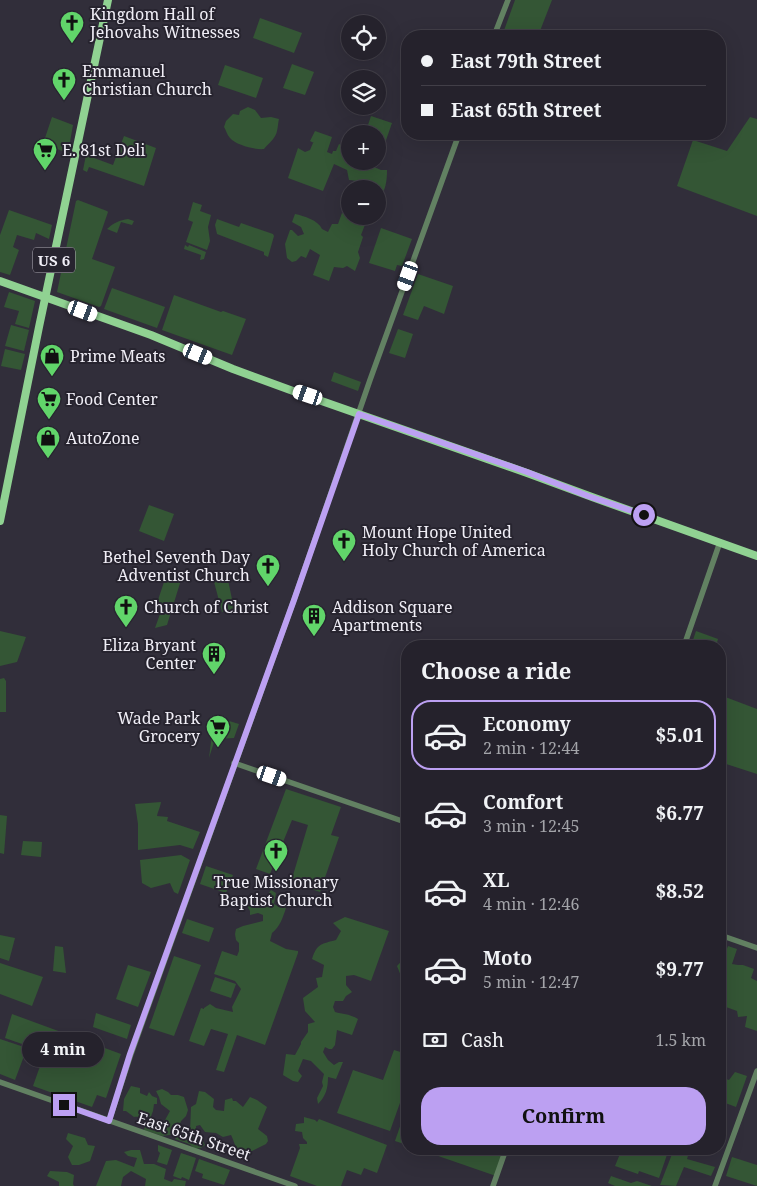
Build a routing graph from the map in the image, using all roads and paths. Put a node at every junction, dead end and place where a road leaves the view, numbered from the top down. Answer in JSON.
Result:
{"nodes":[{"id":1,"x":108,"y":0,"type":"edge"},
{"id":2,"x":508,"y":0,"type":"edge"},
{"id":3,"x":496,"y":30,"type":"edge"},
{"id":4,"x":457,"y":140,"type":"edge"},
{"id":5,"x":0,"y":281,"type":"edge"},
{"id":6,"x":46,"y":298,"type":"junction"},
{"id":7,"x":359,"y":414,"type":"junction"},
{"id":8,"x":0,"y":520,"type":"edge"},
{"id":9,"x":720,"y":542,"type":"junction"},
{"id":10,"x":757,"y":556,"type":"edge"},
{"id":11,"x":686,"y":640,"type":"edge"},
{"id":12,"x":234,"y":763,"type":"junction"},
{"id":13,"x":401,"y":821,"type":"edge"},
{"id":14,"x":726,"y":937,"type":"edge"},
{"id":15,"x":757,"y":948,"type":"edge"},
{"id":16,"x":757,"y":1071,"type":"edge"},
{"id":17,"x":0,"y":1082,"type":"edge"},
{"id":18,"x":109,"y":1121,"type":"junction"},
{"id":19,"x":504,"y":1155,"type":"edge"},
{"id":20,"x":295,"y":1186,"type":"edge"},
{"id":21,"x":493,"y":1186,"type":"edge"},
{"id":22,"x":715,"y":1186,"type":"edge"}],
"edges":[{"from":1,"to":6,"type":"main road","number":"US 6"},
{"from":2,"to":3,"type":"street"},
{"from":4,"to":7,"type":"street"},
{"from":5,"to":6,"type":"main road"},
{"from":6,"to":7,"type":"main road"},
{"from":6,"to":8,"type":"main road","number":"US 6"},
{"from":7,"to":9,"type":"main road"},
{"from":7,"to":12,"type":"street"},
{"from":9,"to":10,"type":"main road"},
{"from":9,"to":11,"type":"street"},
{"from":12,"to":13,"type":"street"},
{"from":12,"to":18,"type":"street"},
{"from":14,"to":15,"type":"street"},
{"from":16,"to":22,"type":"street"},
{"from":17,"to":18,"type":"street","name":"East 65th Street"},
{"from":18,"to":20,"type":"street","name":"East 65th Street"},
{"from":19,"to":21,"type":"street"}]}
